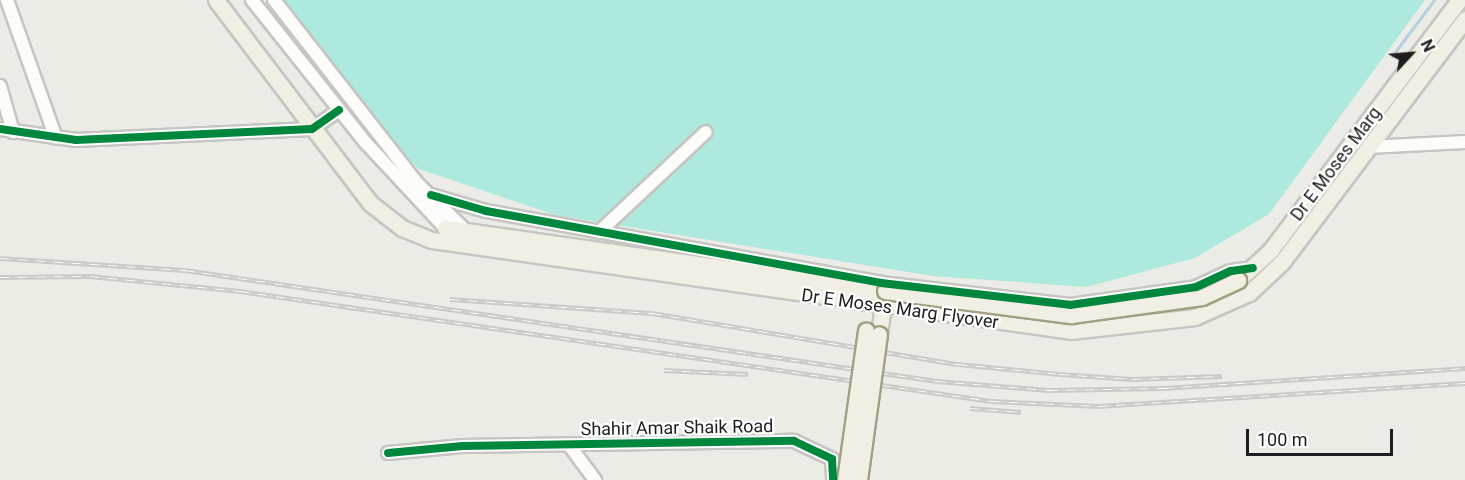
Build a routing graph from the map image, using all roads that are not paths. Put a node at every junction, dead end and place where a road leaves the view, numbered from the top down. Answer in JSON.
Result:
{"nodes":[{"id":1,"x":7,"y":0,"type":"edge"},
{"id":2,"x":216,"y":0,"type":"edge"},
{"id":3,"x":252,"y":0,"type":"edge"},
{"id":4,"x":274,"y":0,"type":"edge"},
{"id":5,"x":1460,"y":0,"type":"edge"},
{"id":6,"x":1465,"y":20,"type":"edge"},
{"id":7,"x":0,"y":86,"type":"edge"},
{"id":8,"x":339,"y":110,"type":"junction"},
{"id":9,"x":0,"y":129,"type":"edge"},
{"id":10,"x":312,"y":129,"type":"junction"},
{"id":11,"x":13,"y":132,"type":"junction"},
{"id":12,"x":706,"y":132,"type":"dead end"},
{"id":13,"x":56,"y":138,"type":"junction"},
{"id":14,"x":1465,"y":142,"type":"edge"},
{"id":15,"x":1369,"y":147,"type":"junction"},
{"id":16,"x":431,"y":195,"type":"junction"},
{"id":17,"x":445,"y":228,"type":"joint"},
{"id":18,"x":599,"y":232,"type":"junction"},
{"id":19,"x":470,"y":239,"type":"junction"},
{"id":20,"x":1252,"y":268,"type":"junction"},
{"id":21,"x":879,"y":291,"type":"junction"},
{"id":22,"x":876,"y":307,"type":"junction"},
{"id":23,"x":569,"y":445,"type":"junction"},
{"id":24,"x":388,"y":453,"type":"dead end"},
{"id":25,"x":595,"y":480,"type":"edge"},
{"id":26,"x":833,"y":480,"type":"edge"},
{"id":27,"x":845,"y":480,"type":"edge"},
{"id":28,"x":859,"y":480,"type":"edge"}],
"edges":[{"from":1,"to":13,"type":"street"},
{"from":2,"to":10,"type":"main road"},
{"from":3,"to":8,"type":"street"},
{"from":4,"to":16,"type":"street"},
{"from":5,"to":20,"type":"main road","name":"Dr E Moses Marg"},
{"from":6,"to":15,"type":"main road","name":"Dr E Moses Marg"},
{"from":7,"to":11,"type":"street"},
{"from":8,"to":10,"type":"street"},
{"from":8,"to":17,"type":"street"},
{"from":9,"to":11,"type":"street"},
{"from":10,"to":13,"type":"street"},
{"from":10,"to":19,"type":"main road","name":"Dr E Moses Marg Flyover"},
{"from":11,"to":13,"type":"street"},
{"from":12,"to":18,"type":"street"},
{"from":14,"to":15,"type":"street"},
{"from":15,"to":22,"type":"main road","name":"Dr E Moses Marg Flyover"},
{"from":16,"to":18,"type":"street"},
{"from":16,"to":19,"type":"street"},
{"from":17,"to":19,"type":"main road","name":"Dr E Moses Marg Flyover"},
{"from":18,"to":20,"type":"street"},
{"from":19,"to":21,"type":"main road","name":"Dr E Moses Marg Flyover"},
{"from":19,"to":22,"type":"main road","name":"Dr E Moses Marg Flyover"},
{"from":20,"to":21,"type":"main road","name":"Dr E Moses Marg Flyover","bridge":true},
{"from":21,"to":22,"type":"main road"},
{"from":22,"to":27,"type":"main road","bridge":true},
{"from":22,"to":28,"type":"main road","bridge":true},
{"from":23,"to":24,"type":"street"},
{"from":23,"to":25,"type":"street"},
{"from":23,"to":26,"type":"street","name":"Shahir Amar Shaik Road"}]}
